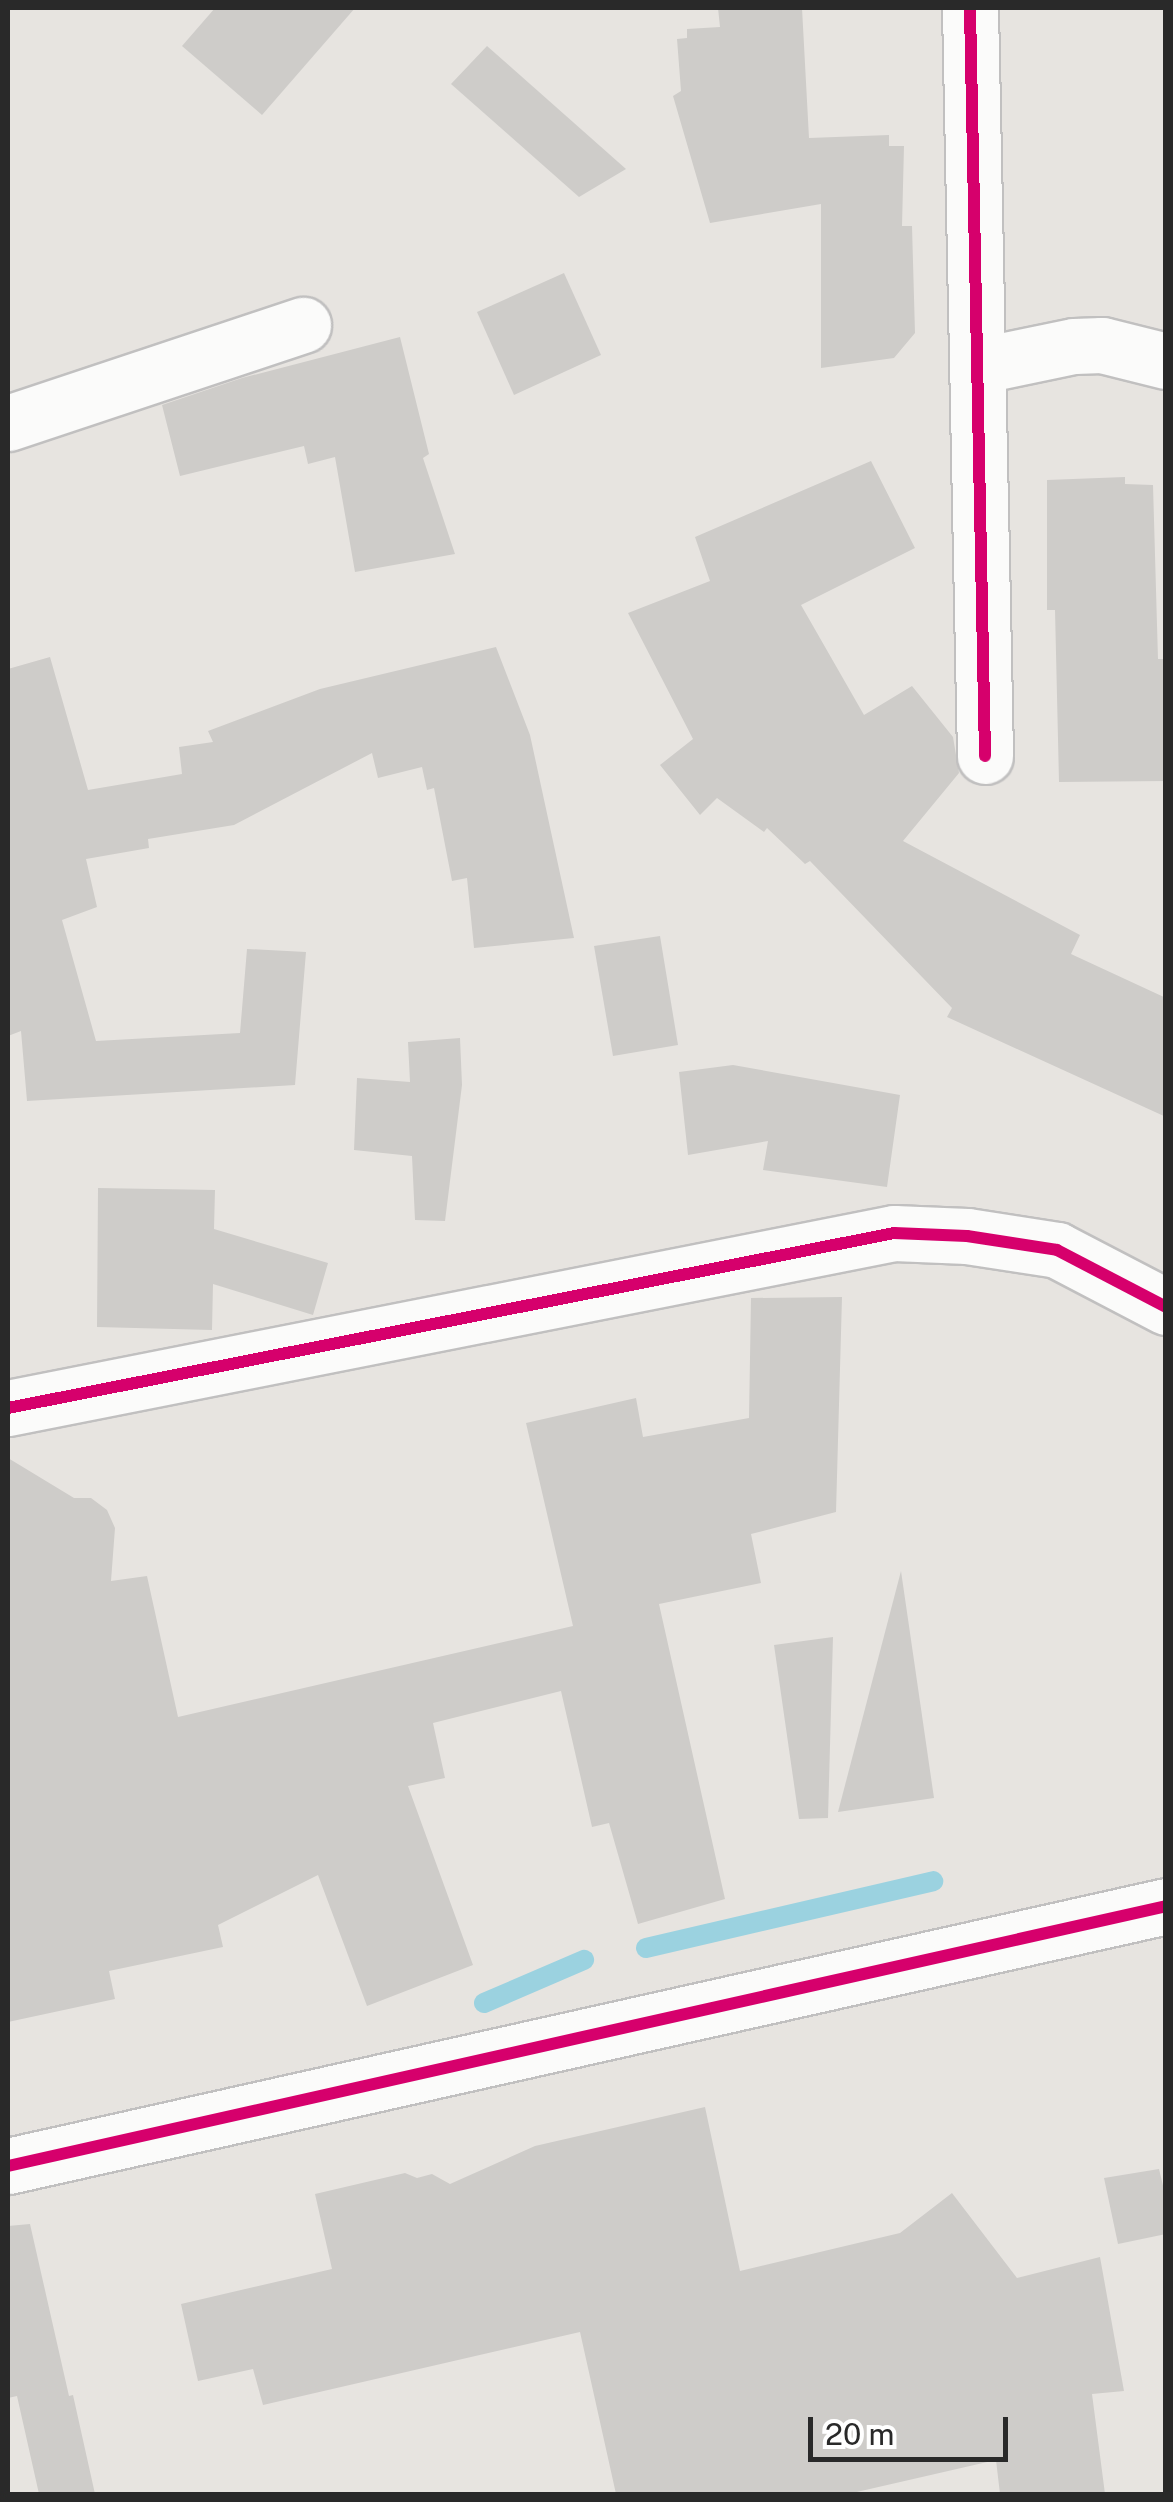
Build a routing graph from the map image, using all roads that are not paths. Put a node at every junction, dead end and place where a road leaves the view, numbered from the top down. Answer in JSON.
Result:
{"nodes":[{"id":1,"x":970,"y":8,"type":"edge"},
{"id":2,"x":303,"y":326,"type":"dead end"},
{"id":3,"x":1166,"y":361,"type":"edge"},
{"id":4,"x":976,"y":366,"type":"junction"},
{"id":5,"x":8,"y":423,"type":"edge"},
{"id":6,"x":984,"y":756,"type":"dead end"},
{"id":7,"x":1166,"y":1307,"type":"edge"},
{"id":8,"x":8,"y":1408,"type":"edge"},
{"id":9,"x":1166,"y":1906,"type":"edge"},
{"id":10,"x":8,"y":2166,"type":"edge"}],
"edges":[{"from":1,"to":4,"type":"street"},
{"from":2,"to":5,"type":"street"},
{"from":3,"to":4,"type":"street"},
{"from":4,"to":6,"type":"street"},
{"from":7,"to":8,"type":"street"},
{"from":9,"to":10,"type":"street"}]}
